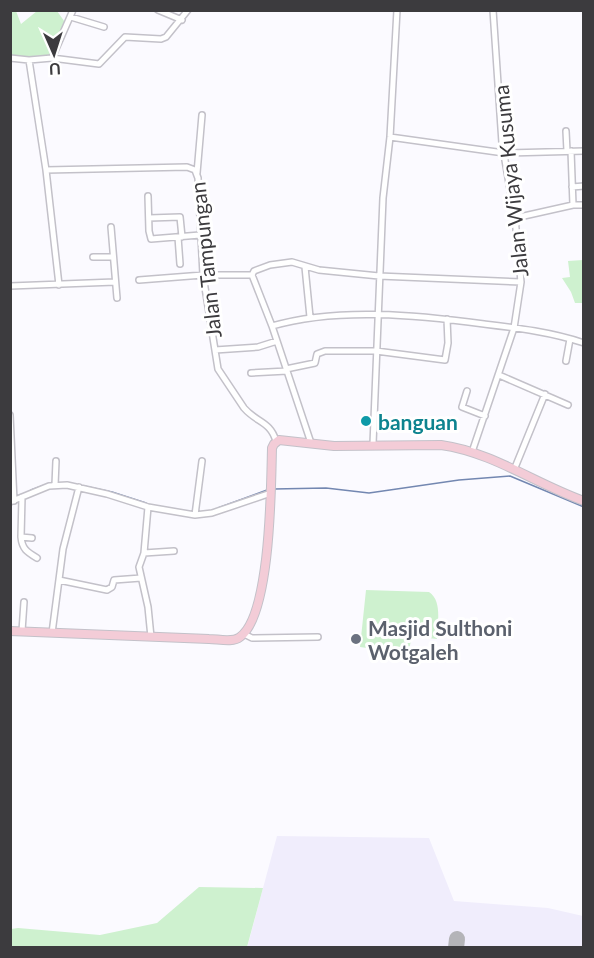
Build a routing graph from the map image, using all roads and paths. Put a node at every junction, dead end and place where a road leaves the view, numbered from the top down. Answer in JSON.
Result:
{"nodes":[{"id":1,"x":74,"y":10,"type":"edge"},
{"id":2,"x":158,"y":10,"type":"edge"},
{"id":3,"x":188,"y":10,"type":"edge"},
{"id":4,"x":397,"y":10,"type":"edge"},
{"id":5,"x":493,"y":10,"type":"edge"},
{"id":6,"x":70,"y":17,"type":"junction"},
{"id":7,"x":182,"y":20,"type":"junction"},
{"id":8,"x":104,"y":27,"type":"dead end"},
{"id":9,"x":10,"y":58,"type":"edge"},
{"id":10,"x":52,"y":58,"type":"junction"},
{"id":11,"x":29,"y":60,"type":"junction"},
{"id":12,"x":202,"y":115,"type":"dead end"},
{"id":13,"x":566,"y":131,"type":"dead end"},
{"id":14,"x":390,"y":137,"type":"junction"},
{"id":15,"x":569,"y":151,"type":"junction"},
{"id":16,"x":584,"y":151,"type":"edge"},
{"id":17,"x":504,"y":153,"type":"junction"},
{"id":18,"x":46,"y":170,"type":"junction"},
{"id":19,"x":197,"y":173,"type":"junction"},
{"id":20,"x":584,"y":186,"type":"edge"},
{"id":21,"x":572,"y":187,"type":"junction"},
{"id":22,"x":148,"y":196,"type":"dead end"},
{"id":23,"x":573,"y":205,"type":"junction"},
{"id":24,"x":584,"y":205,"type":"edge"},
{"id":25,"x":149,"y":218,"type":"junction"},
{"id":26,"x":515,"y":218,"type":"junction"},
{"id":27,"x":111,"y":227,"type":"dead end"},
{"id":28,"x":200,"y":235,"type":"junction"},
{"id":29,"x":180,"y":237,"type":"junction"},
{"id":30,"x":93,"y":257,"type":"dead end"},
{"id":31,"x":113,"y":257,"type":"junction"},
{"id":32,"x":180,"y":264,"type":"dead end"},
{"id":33,"x":305,"y":267,"type":"junction"},
{"id":34,"x":203,"y":275,"type":"junction"},
{"id":35,"x":252,"y":275,"type":"junction"},
{"id":36,"x":379,"y":276,"type":"junction"},
{"id":37,"x":139,"y":280,"type":"dead end"},
{"id":38,"x":115,"y":282,"type":"junction"},
{"id":39,"x":521,"y":282,"type":"junction"},
{"id":40,"x":59,"y":285,"type":"junction"},
{"id":41,"x":10,"y":286,"type":"edge"},
{"id":42,"x":117,"y":298,"type":"dead end"},
{"id":43,"x":378,"y":316,"type":"junction"},
{"id":44,"x":310,"y":317,"type":"junction"},
{"id":45,"x":447,"y":319,"type":"junction"},
{"id":46,"x":272,"y":326,"type":"junction"},
{"id":47,"x":514,"y":328,"type":"junction"},
{"id":48,"x":570,"y":339,"type":"junction"},
{"id":49,"x":277,"y":341,"type":"junction"},
{"id":50,"x":584,"y":343,"type":"edge"},
{"id":51,"x":214,"y":350,"type":"junction"},
{"id":52,"x":376,"y":351,"type":"junction"},
{"id":53,"x":566,"y":361,"type":"dead end"},
{"id":54,"x":286,"y":370,"type":"junction"},
{"id":55,"x":251,"y":373,"type":"dead end"},
{"id":56,"x":499,"y":375,"type":"junction"},
{"id":57,"x":467,"y":391,"type":"dead end"},
{"id":58,"x":545,"y":394,"type":"junction"},
{"id":59,"x":568,"y":405,"type":"dead end"},
{"id":60,"x":10,"y":415,"type":"edge"},
{"id":61,"x":485,"y":417,"type":"junction"},
{"id":62,"x":276,"y":441,"type":"junction"},
{"id":63,"x":311,"y":443,"type":"junction"},
{"id":64,"x":373,"y":444,"type":"junction"},
{"id":65,"x":472,"y":452,"type":"junction"},
{"id":66,"x":56,"y":461,"type":"dead end"},
{"id":67,"x":202,"y":461,"type":"dead end"},
{"id":68,"x":514,"y":470,"type":"junction"},
{"id":69,"x":55,"y":482,"type":"junction"},
{"id":70,"x":79,"y":487,"type":"junction"},
{"id":71,"x":271,"y":490,"type":"junction"},
{"id":72,"x":22,"y":497,"type":"junction"},
{"id":73,"x":12,"y":501,"type":"edge"},
{"id":74,"x":584,"y":501,"type":"edge"},
{"id":75,"x":148,"y":507,"type":"junction"},
{"id":76,"x":196,"y":513,"type":"junction"},
{"id":77,"x":21,"y":537,"type":"junction"},
{"id":78,"x":32,"y":538,"type":"dead end"},
{"id":79,"x":174,"y":551,"type":"dead end"},
{"id":80,"x":144,"y":553,"type":"junction"},
{"id":81,"x":37,"y":558,"type":"dead end"},
{"id":82,"x":141,"y":578,"type":"junction"},
{"id":83,"x":58,"y":580,"type":"junction"},
{"id":84,"x":24,"y":602,"type":"dead end"},
{"id":85,"x":10,"y":631,"type":"edge"},
{"id":86,"x":22,"y":631,"type":"junction"},
{"id":87,"x":52,"y":633,"type":"junction"},
{"id":88,"x":244,"y":634,"type":"junction"},
{"id":89,"x":151,"y":637,"type":"junction"},
{"id":90,"x":318,"y":637,"type":"dead end"}],
"edges":[{"from":1,"to":6,"type":"street"},
{"from":2,"to":7,"type":"street"},
{"from":3,"to":7,"type":"street"},
{"from":4,"to":14,"type":"street"},
{"from":5,"to":17,"type":"street","name":"Jalan Wijaya Kusuma"},
{"from":6,"to":8,"type":"street"},
{"from":6,"to":10,"type":"street"},
{"from":7,"to":10,"type":"street"},
{"from":9,"to":11,"type":"street"},
{"from":10,"to":11,"type":"street"},
{"from":11,"to":18,"type":"street"},
{"from":12,"to":19,"type":"street"},
{"from":13,"to":15,"type":"street"},
{"from":14,"to":17,"type":"street"},
{"from":14,"to":36,"type":"street"},
{"from":15,"to":16,"type":"street"},
{"from":15,"to":17,"type":"street"},
{"from":15,"to":21,"type":"street"},
{"from":17,"to":26,"type":"street","name":"Jalan Wijaya Kusuma"},
{"from":18,"to":19,"type":"street","name":"Jalan Tampungan"},
{"from":18,"to":40,"type":"street"},
{"from":19,"to":28,"type":"street","name":"Jalan Tampungan"},
{"from":20,"to":21,"type":"street"},
{"from":21,"to":23,"type":"street"},
{"from":22,"to":25,"type":"street"},
{"from":23,"to":24,"type":"street"},
{"from":23,"to":26,"type":"street"},
{"from":25,"to":29,"type":"street"},
{"from":25,"to":29,"type":"street"},
{"from":26,"to":39,"type":"street","name":"Jalan Wijaya Kusuma"},
{"from":27,"to":31,"type":"street"},
{"from":28,"to":29,"type":"street"},
{"from":28,"to":34,"type":"street","name":"Jalan Tampungan"},
{"from":29,"to":32,"type":"street"},
{"from":30,"to":31,"type":"street"},
{"from":31,"to":38,"type":"street"},
{"from":33,"to":35,"type":"street"},
{"from":33,"to":36,"type":"street"},
{"from":33,"to":44,"type":"street"},
{"from":34,"to":35,"type":"street"},
{"from":34,"to":37,"type":"street"},
{"from":34,"to":51,"type":"street","name":"Jalan Tampungan"},
{"from":35,"to":46,"type":"street"},
{"from":36,"to":39,"type":"street"},
{"from":36,"to":43,"type":"street"},
{"from":38,"to":40,"type":"street"},
{"from":38,"to":42,"type":"street"},
{"from":39,"to":47,"type":"street","name":"Jalan Wijaya Kusuma"},
{"from":40,"to":41,"type":"street"},
{"from":43,"to":44,"type":"street"},
{"from":43,"to":45,"type":"street"},
{"from":43,"to":52,"type":"street"},
{"from":44,"to":46,"type":"street"},
{"from":45,"to":47,"type":"street"},
{"from":45,"to":52,"type":"street"},
{"from":46,"to":49,"type":"street"},
{"from":47,"to":48,"type":"street"},
{"from":47,"to":56,"type":"street","name":"Jalan Wijaya Kusuma"},
{"from":48,"to":50,"type":"street"},
{"from":48,"to":53,"type":"street"},
{"from":49,"to":51,"type":"street"},
{"from":49,"to":54,"type":"street"},
{"from":51,"to":62,"type":"street","name":"Jalan Tampungan"},
{"from":52,"to":54,"type":"street"},
{"from":52,"to":64,"type":"street"},
{"from":54,"to":55,"type":"street"},
{"from":54,"to":63,"type":"street"},
{"from":56,"to":58,"type":"street"},
{"from":56,"to":61,"type":"street","name":"Jalan Wijaya Kusuma"},
{"from":57,"to":61,"type":"street"},
{"from":58,"to":59,"type":"street"},
{"from":58,"to":68,"type":"street"},
{"from":60,"to":73,"type":"street"},
{"from":61,"to":65,"type":"street","name":"Jalan Wijaya Kusuma"},
{"from":62,"to":63,"type":"main road"},
{"from":62,"to":71,"type":"main road"},
{"from":63,"to":64,"type":"main road"},
{"from":64,"to":65,"type":"main road"},
{"from":65,"to":68,"type":"main road"},
{"from":66,"to":69,"type":"street"},
{"from":67,"to":76,"type":"street"},
{"from":68,"to":74,"type":"main road"},
{"from":69,"to":70,"type":"street"},
{"from":69,"to":72,"type":"street"},
{"from":70,"to":75,"type":"street"},
{"from":70,"to":83,"type":"street"},
{"from":71,"to":76,"type":"street"},
{"from":71,"to":88,"type":"main road"},
{"from":72,"to":73,"type":"street"},
{"from":72,"to":77,"type":"street"},
{"from":75,"to":76,"type":"street"},
{"from":75,"to":80,"type":"street"},
{"from":77,"to":78,"type":"street"},
{"from":77,"to":81,"type":"street"},
{"from":79,"to":80,"type":"street"},
{"from":80,"to":82,"type":"street"},
{"from":82,"to":83,"type":"street"},
{"from":82,"to":89,"type":"street"},
{"from":83,"to":87,"type":"street"},
{"from":84,"to":86,"type":"street"},
{"from":85,"to":86,"type":"main road"},
{"from":86,"to":87,"type":"main road"},
{"from":87,"to":89,"type":"main road"},
{"from":88,"to":89,"type":"main road"},
{"from":88,"to":90,"type":"street"}]}
